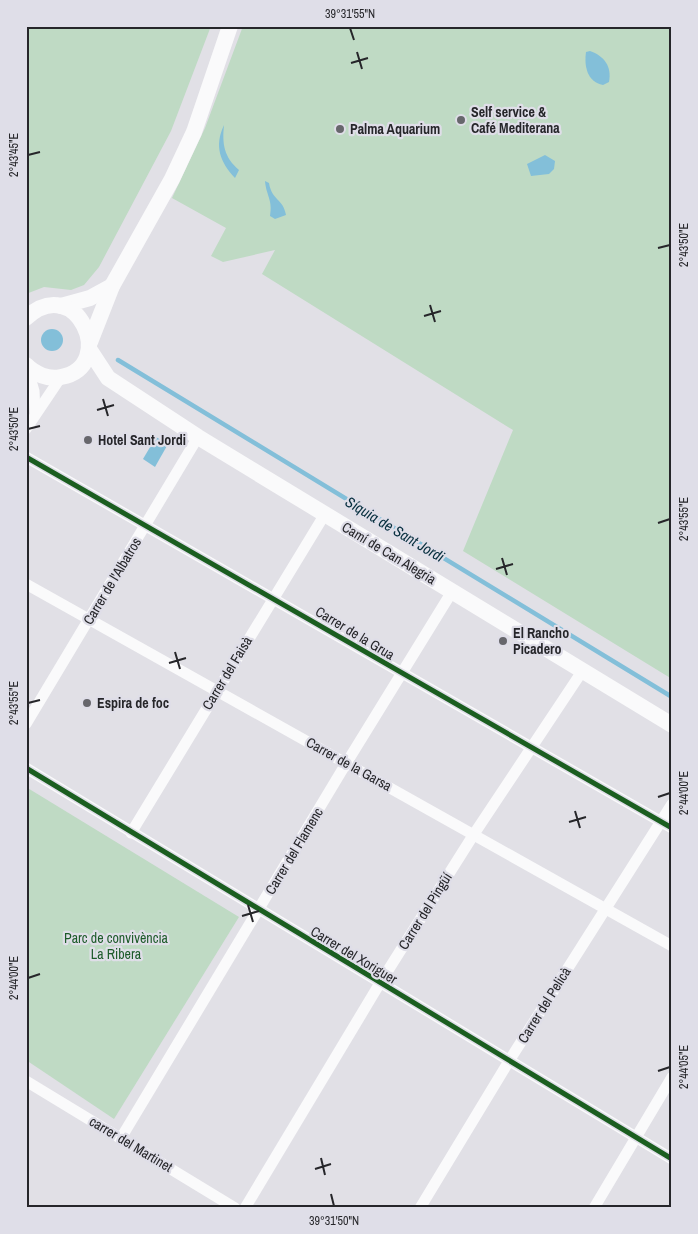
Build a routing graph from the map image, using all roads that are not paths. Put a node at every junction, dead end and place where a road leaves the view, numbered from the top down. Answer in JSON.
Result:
{"nodes":[{"id":1,"x":230,"y":26,"type":"edge"},
{"id":2,"x":112,"y":286,"type":"junction"},
{"id":3,"x":61,"y":306,"type":"junction"},
{"id":4,"x":26,"y":318,"type":"edge"},
{"id":5,"x":89,"y":346,"type":"junction"},
{"id":6,"x":27,"y":366,"type":"edge"},
{"id":7,"x":64,"y":376,"type":"junction"},
{"id":8,"x":108,"y":378,"type":"junction"},
{"id":9,"x":35,"y":413,"type":"junction"},
{"id":10,"x":26,"y":429,"type":"edge"},
{"id":11,"x":198,"y":437,"type":"junction"},
{"id":12,"x":26,"y":457,"type":"edge"},
{"id":13,"x":325,"y":514,"type":"junction"},
{"id":14,"x":147,"y":525,"type":"junction"},
{"id":15,"x":26,"y":584,"type":"edge"},
{"id":16,"x":453,"y":590,"type":"junction"},
{"id":17,"x":273,"y":597,"type":"junction"},
{"id":18,"x":89,"y":619,"type":"junction"},
{"id":19,"x":583,"y":670,"type":"junction"},
{"id":20,"x":403,"y":675,"type":"junction"},
{"id":21,"x":216,"y":690,"type":"junction"},
{"id":22,"x":26,"y":724,"type":"edge"},
{"id":23,"x":672,"y":725,"type":"edge"},
{"id":24,"x":531,"y":747,"type":"junction"},
{"id":25,"x":347,"y":762,"type":"junction"},
{"id":26,"x":26,"y":768,"type":"edge"},
{"id":27,"x":672,"y":804,"type":"edge"},
{"id":28,"x":660,"y":822,"type":"junction"},
{"id":29,"x":672,"y":828,"type":"edge"},
{"id":30,"x":130,"y":833,"type":"junction"},
{"id":31,"x":474,"y":834,"type":"junction"},
{"id":32,"x":606,"y":907,"type":"junction"},
{"id":33,"x":259,"y":911,"type":"junction"},
{"id":34,"x":672,"y":946,"type":"edge"},
{"id":35,"x":380,"y":983,"type":"junction"},
{"id":36,"x":509,"y":1061,"type":"junction"},
{"id":37,"x":672,"y":1077,"type":"edge"},
{"id":38,"x":26,"y":1081,"type":"edge"},
{"id":39,"x":121,"y":1138,"type":"junction"},
{"id":40,"x":636,"y":1138,"type":"junction"},
{"id":41,"x":672,"y":1159,"type":"edge"},
{"id":42,"x":235,"y":1208,"type":"edge"},
{"id":43,"x":245,"y":1208,"type":"edge"},
{"id":44,"x":420,"y":1208,"type":"edge"},
{"id":45,"x":594,"y":1208,"type":"edge"}],
"edges":[{"from":1,"to":2,"type":"street"},
{"from":2,"to":3,"type":"street"},
{"from":2,"to":5,"type":"street"},
{"from":3,"to":4,"type":"street"},
{"from":3,"to":5,"type":"street"},
{"from":5,"to":7,"type":"street"},
{"from":5,"to":8,"type":"street"},
{"from":6,"to":7,"type":"street"},
{"from":6,"to":9,"type":"street"},
{"from":7,"to":8,"type":"street"},
{"from":7,"to":9,"type":"street"},
{"from":8,"to":11,"type":"street","name":"Camí de Can Alegria"},
{"from":9,"to":10,"type":"street"},
{"from":11,"to":13,"type":"street","name":"Camí de Can Alegria"},
{"from":11,"to":14,"type":"street","name":"Carrer de l'Albatros"},
{"from":12,"to":14,"type":"street","name":"Carrer de la Grua"},
{"from":13,"to":16,"type":"street","name":"Camí de Can Alegria"},
{"from":13,"to":17,"type":"street","name":"Carrer del Faisà"},
{"from":14,"to":17,"type":"street","name":"Carrer de la Grua"},
{"from":14,"to":18,"type":"street","name":"Carrer de l'Albatros"},
{"from":15,"to":18,"type":"street","name":"Carrer de la Garsa"},
{"from":16,"to":19,"type":"street","name":"Camí de Can Alegria"},
{"from":16,"to":20,"type":"street","name":"Carrer del Flamenc"},
{"from":17,"to":20,"type":"street","name":"Carrer de la Grua"},
{"from":17,"to":21,"type":"street","name":"Carrer del Faisà"},
{"from":18,"to":21,"type":"street","name":"Carrer de la Garsa"},
{"from":18,"to":22,"type":"street","name":"Carrer de l'Albatros"},
{"from":19,"to":23,"type":"street","name":"Camí de Can Alegria"},
{"from":19,"to":24,"type":"street","name":"Carrer del Pingüí"},
{"from":20,"to":24,"type":"street","name":"Carrer de la Grua"},
{"from":20,"to":25,"type":"street","name":"Carrer del Flamenc"},
{"from":21,"to":25,"type":"street","name":"Carrer de la Garsa"},
{"from":21,"to":30,"type":"street","name":"Carrer del Faisà"},
{"from":24,"to":28,"type":"street","name":"Carrer de la Grua"},
{"from":24,"to":31,"type":"street","name":"Carrer del Pingüí"},
{"from":25,"to":31,"type":"street","name":"Carrer de la Garsa"},
{"from":25,"to":33,"type":"street","name":"Carrer del Flamenc"},
{"from":26,"to":30,"type":"street","name":"Carrer del Xoriguer"},
{"from":27,"to":28,"type":"street","name":"Carrer del Pelicà"},
{"from":28,"to":29,"type":"street","name":"Carrer de la Grua"},
{"from":28,"to":32,"type":"street","name":"Carrer del Pelicà"},
{"from":30,"to":33,"type":"street","name":"Carrer del Xoriguer"},
{"from":31,"to":32,"type":"street","name":"Carrer de la Garsa"},
{"from":31,"to":35,"type":"street","name":"Carrer del Pingüí"},
{"from":32,"to":34,"type":"street","name":"Carrer de la Garsa"},
{"from":32,"to":36,"type":"street","name":"Carrer del Pelicà"},
{"from":33,"to":35,"type":"street","name":"Carrer del Xoriguer"},
{"from":33,"to":39,"type":"street","name":"Carrer del Flamenc"},
{"from":35,"to":36,"type":"street","name":"Carrer del Xoriguer"},
{"from":35,"to":43,"type":"street","name":"Carrer del Pingüí"},
{"from":36,"to":40,"type":"street","name":"Carrer del Xoriguer"},
{"from":36,"to":44,"type":"street","name":"Carrer del Pelicà"},
{"from":37,"to":40,"type":"street"},
{"from":38,"to":39,"type":"street","name":"carrer del Martinet"},
{"from":39,"to":42,"type":"street","name":"carrer del Martinet"},
{"from":40,"to":41,"type":"street","name":"Carrer del Xoriguer"},
{"from":40,"to":45,"type":"street"}]}
